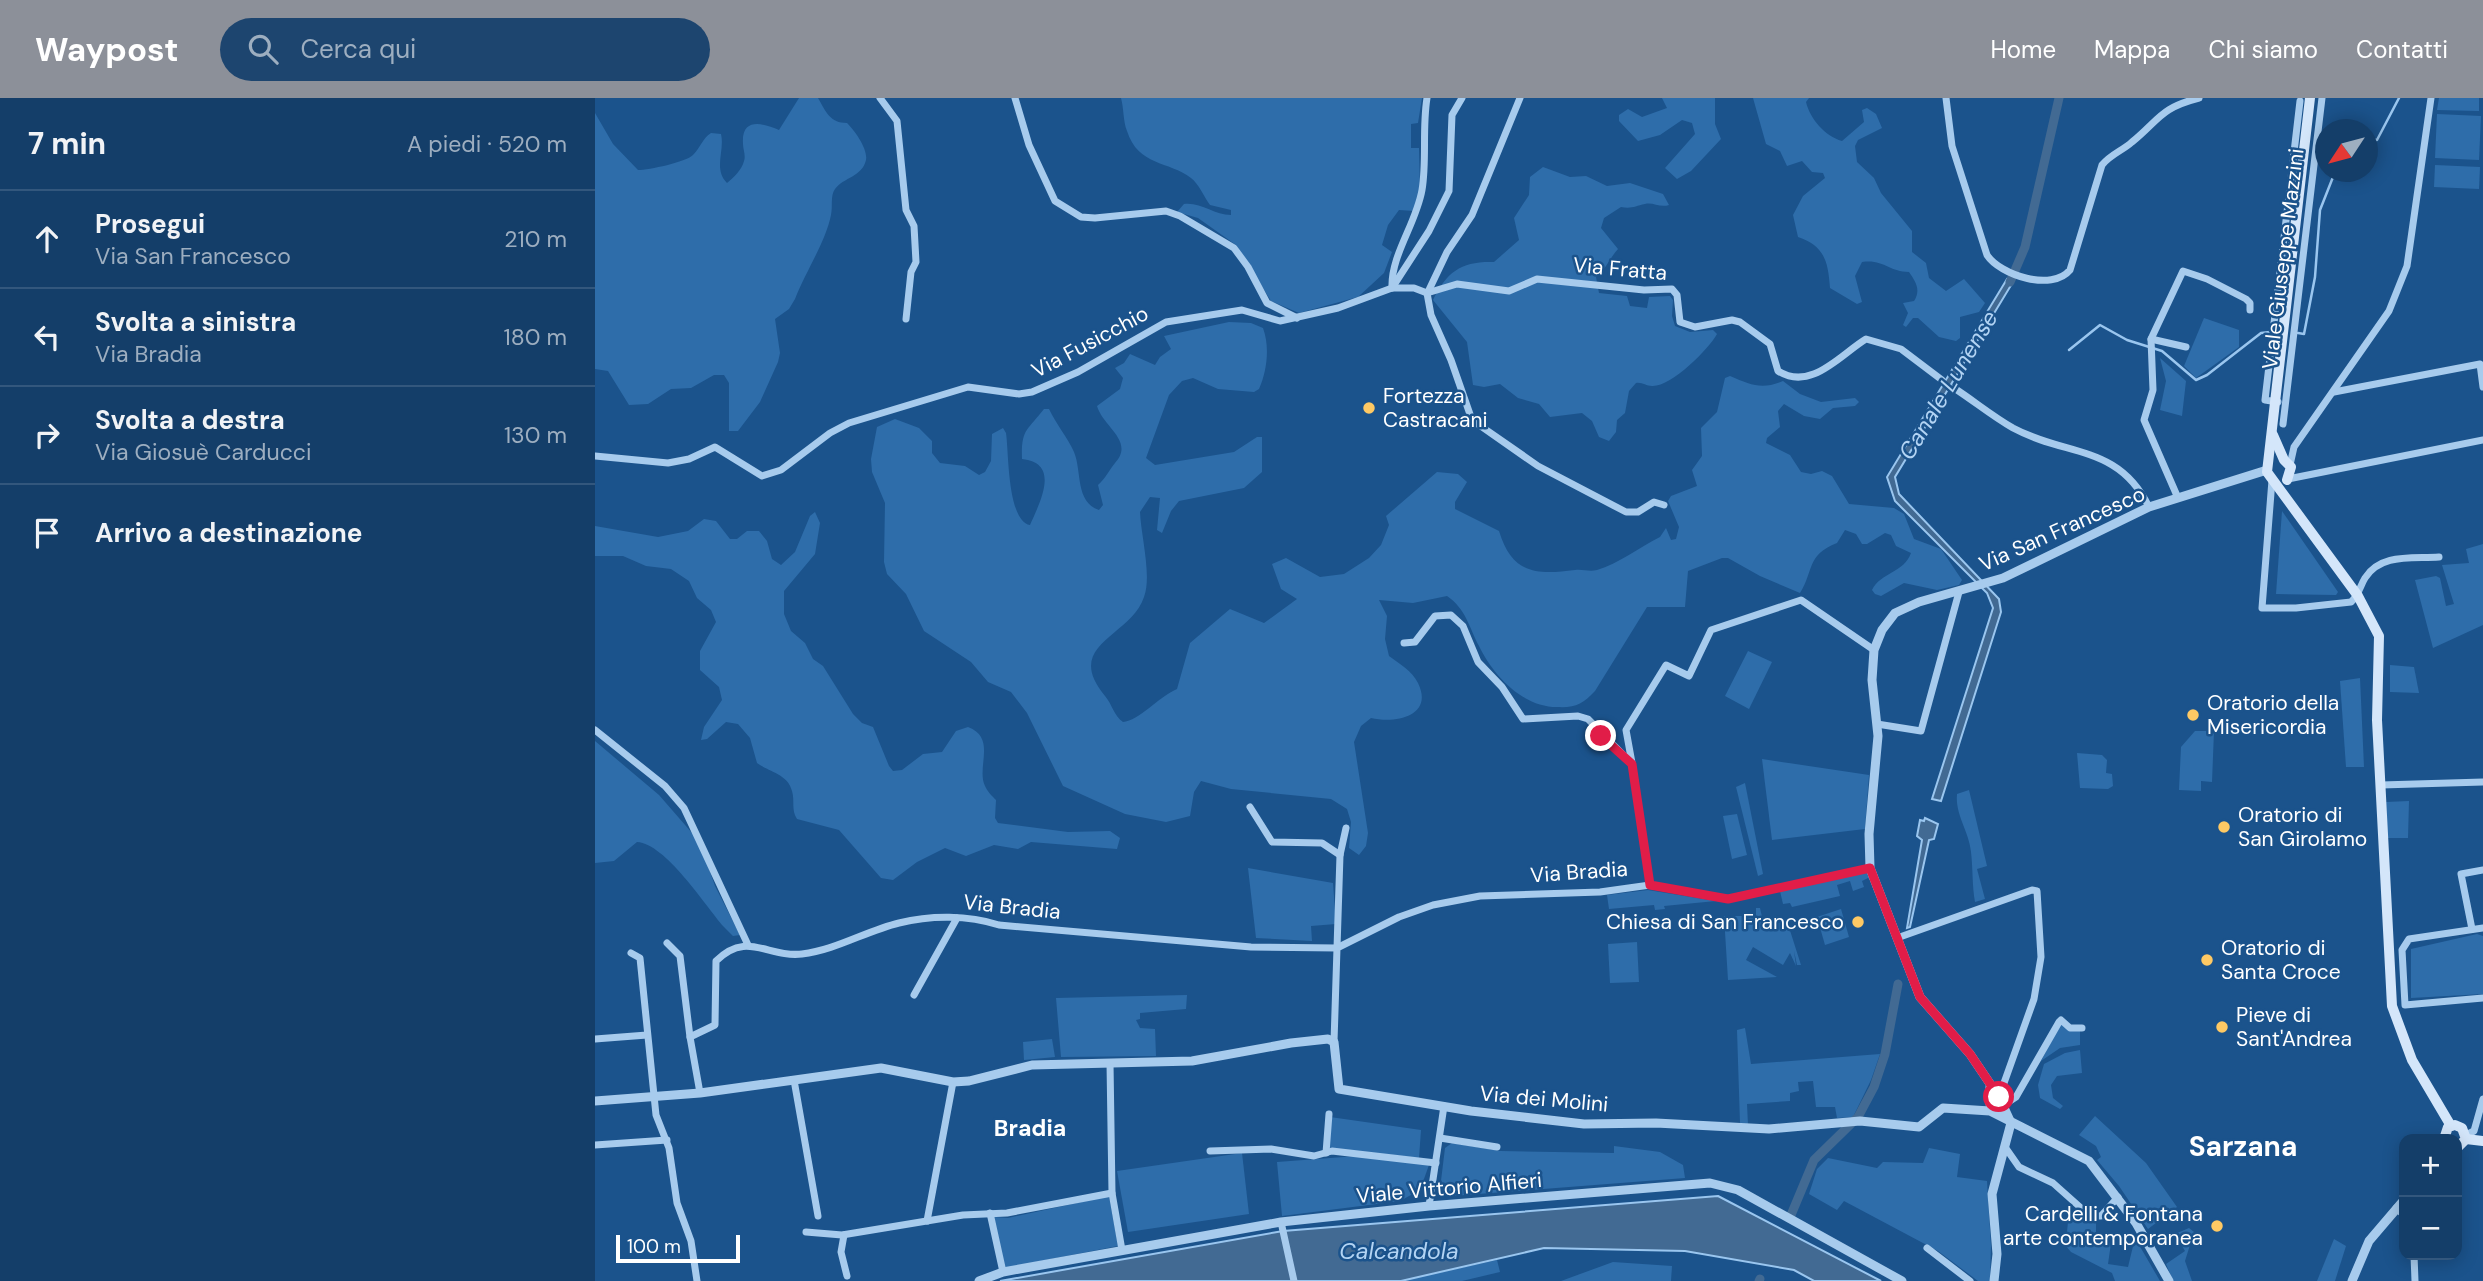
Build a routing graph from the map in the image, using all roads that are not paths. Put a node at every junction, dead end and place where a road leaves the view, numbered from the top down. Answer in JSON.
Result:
{"nodes":[{"id":1,"x":880,"y":98,"type":"edge"},
{"id":2,"x":1015,"y":98,"type":"edge"},
{"id":3,"x":1427,"y":98,"type":"edge"},
{"id":4,"x":1462,"y":98,"type":"edge"},
{"id":5,"x":1520,"y":98,"type":"edge"},
{"id":6,"x":1946,"y":98,"type":"edge"},
{"id":7,"x":2199,"y":98,"type":"edge"},
{"id":8,"x":2322,"y":98,"type":"edge"},
{"id":9,"x":2431,"y":98,"type":"edge"},
{"id":10,"x":2303,"y":99,"type":"edge"},
{"id":11,"x":1392,"y":288,"type":"junction"},
{"id":12,"x":1427,"y":293,"type":"junction"},
{"id":13,"x":2250,"y":310,"type":"dead end"},
{"id":14,"x":1298,"y":318,"type":"junction"},
{"id":15,"x":906,"y":319,"type":"dead end"},
{"id":16,"x":2150,"y":344,"type":"junction"},
{"id":17,"x":2186,"y":347,"type":"dead end"},
{"id":18,"x":1942,"y":380,"type":"dead end"},
{"id":19,"x":2483,"y":387,"type":"edge"},
{"id":20,"x":1954,"y":388,"type":"dead end"},
{"id":21,"x":2334,"y":392,"type":"junction"},
{"id":22,"x":2281,"y":402,"type":"junction"},
{"id":23,"x":2283,"y":424,"type":"dead end"},
{"id":24,"x":2272,"y":431,"type":"junction"},
{"id":25,"x":2483,"y":440,"type":"edge"},
{"id":26,"x":595,"y":456,"type":"edge"},
{"id":27,"x":2268,"y":468,"type":"junction"},
{"id":28,"x":2288,"y":471,"type":"junction"},
{"id":29,"x":2274,"y":482,"type":"junction"},
{"id":30,"x":2178,"y":498,"type":"junction"},
{"id":31,"x":1664,"y":505,"type":"dead end"},
{"id":32,"x":2149,"y":507,"type":"junction"},
{"id":33,"x":2299,"y":515,"type":"junction"},
{"id":34,"x":2438,"y":557,"type":"dead end"},
{"id":35,"x":1959,"y":592,"type":"junction"},
{"id":36,"x":2358,"y":596,"type":"junction"},
{"id":37,"x":1404,"y":643,"type":"dead end"},
{"id":38,"x":1874,"y":650,"type":"junction"},
{"id":39,"x":1877,"y":724,"type":"junction"},
{"id":40,"x":595,"y":730,"type":"edge"},
{"id":41,"x":1632,"y":764,"type":"junction"},
{"id":42,"x":2483,"y":782,"type":"edge"},
{"id":43,"x":2381,"y":785,"type":"junction"},
{"id":44,"x":1250,"y":807,"type":"dead end"},
{"id":45,"x":1346,"y":828,"type":"dead end"},
{"id":46,"x":1340,"y":855,"type":"junction"},
{"id":47,"x":1870,"y":868,"type":"junction"},
{"id":48,"x":2483,"y":870,"type":"edge"},
{"id":49,"x":1650,"y":885,"type":"junction"},
{"id":50,"x":957,"y":918,"type":"junction"},
{"id":51,"x":2483,"y":928,"type":"edge"},
{"id":52,"x":2472,"y":929,"type":"junction"},
{"id":53,"x":1897,"y":938,"type":"junction"},
{"id":54,"x":667,"y":943,"type":"dead end"},
{"id":55,"x":748,"y":945,"type":"junction"},
{"id":56,"x":1337,"y":948,"type":"junction"},
{"id":57,"x":631,"y":953,"type":"dead end"},
{"id":58,"x":914,"y":995,"type":"dead end"},
{"id":59,"x":2483,"y":998,"type":"edge"},
{"id":60,"x":2082,"y":1028,"type":"dead end"},
{"id":61,"x":647,"y":1034,"type":"junction"},
{"id":62,"x":690,"y":1037,"type":"junction"},
{"id":63,"x":595,"y":1039,"type":"edge"},
{"id":64,"x":1334,"y":1042,"type":"junction"},
{"id":65,"x":1110,"y":1063,"type":"junction"},
{"id":66,"x":794,"y":1080,"type":"junction"},
{"id":67,"x":953,"y":1082,"type":"junction"},
{"id":68,"x":1990,"y":1085,"type":"junction"},
{"id":69,"x":699,"y":1093,"type":"junction"},
{"id":70,"x":653,"y":1098,"type":"junction"},
{"id":71,"x":2483,"y":1099,"type":"edge"},
{"id":72,"x":595,"y":1101,"type":"edge"},
{"id":73,"x":2001,"y":1102,"type":"junction"},
{"id":74,"x":1990,"y":1104,"type":"junction"},
{"id":75,"x":1444,"y":1106,"type":"junction"},
{"id":76,"x":1979,"y":1110,"type":"junction"},
{"id":77,"x":1329,"y":1114,"type":"dead end"},
{"id":78,"x":2011,"y":1123,"type":"junction"},
{"id":79,"x":2451,"y":1126,"type":"junction"},
{"id":80,"x":2026,"y":1129,"type":"junction"},
{"id":81,"x":2445,"y":1134,"type":"edge"},
{"id":82,"x":2466,"y":1137,"type":"junction"},
{"id":83,"x":1440,"y":1138,"type":"junction"},
{"id":84,"x":667,"y":1140,"type":"junction"},
{"id":85,"x":2483,"y":1141,"type":"edge"},
{"id":86,"x":2462,"y":1142,"type":"edge"},
{"id":87,"x":595,"y":1145,"type":"edge"},
{"id":88,"x":2005,"y":1145,"type":"junction"},
{"id":89,"x":1497,"y":1147,"type":"dead end"},
{"id":90,"x":1210,"y":1152,"type":"dead end"},
{"id":91,"x":1326,"y":1153,"type":"junction"},
{"id":92,"x":1436,"y":1163,"type":"junction"},
{"id":93,"x":1112,"y":1193,"type":"junction"},
{"id":94,"x":2118,"y":1197,"type":"junction"},
{"id":95,"x":2399,"y":1205,"type":"edge"},
{"id":96,"x":1429,"y":1206,"type":"junction"},
{"id":97,"x":2396,"y":1208,"type":"junction"},
{"id":98,"x":2399,"y":1211,"type":"edge"},
{"id":99,"x":990,"y":1213,"type":"junction"},
{"id":100,"x":818,"y":1216,"type":"dead end"},
{"id":101,"x":927,"y":1221,"type":"junction"},
{"id":102,"x":1281,"y":1222,"type":"junction"},
{"id":103,"x":806,"y":1232,"type":"dead end"},
{"id":104,"x":844,"y":1235,"type":"junction"},
{"id":105,"x":1927,"y":1248,"type":"dead end"},
{"id":106,"x":1122,"y":1250,"type":"junction"},
{"id":107,"x":2414,"y":1260,"type":"edge"},
{"id":108,"x":1003,"y":1272,"type":"junction"},
{"id":109,"x":848,"y":1276,"type":"dead end"},
{"id":110,"x":697,"y":1281,"type":"edge"},
{"id":111,"x":979,"y":1281,"type":"edge"},
{"id":112,"x":1294,"y":1281,"type":"edge"},
{"id":113,"x":1902,"y":1281,"type":"edge"},
{"id":114,"x":1970,"y":1281,"type":"edge"},
{"id":115,"x":1994,"y":1281,"type":"edge"},
{"id":116,"x":2169,"y":1281,"type":"edge"},
{"id":117,"x":2352,"y":1281,"type":"edge"},
{"id":118,"x":2415,"y":1281,"type":"edge"}],
"edges":[{"from":1,"to":15,"type":"street"},
{"from":2,"to":14,"type":"street"},
{"from":3,"to":11,"type":"street"},
{"from":4,"to":11,"type":"street"},
{"from":5,"to":12,"type":"street"},
{"from":6,"to":7,"type":"street"},
{"from":8,"to":22,"type":"street","name":"Viale Giuseppe Mazzini"},
{"from":9,"to":21,"type":"street"},
{"from":10,"to":22,"type":"main road","name":"Viale Giuseppe Mazzini"},
{"from":10,"to":22,"type":"street","name":"Viale Giuseppe Mazzini"},
{"from":11,"to":12,"type":"street"},
{"from":11,"to":14,"type":"street"},
{"from":12,"to":18,"type":"street","name":"Via Fratta"},
{"from":12,"to":31,"type":"street"},
{"from":13,"to":16,"type":"street"},
{"from":14,"to":26,"type":"street","name":"Via Fusicchio"},
{"from":16,"to":17,"type":"street"},
{"from":16,"to":30,"type":"street"},
{"from":19,"to":21,"type":"street"},
{"from":20,"to":32,"type":"street"},
{"from":21,"to":28,"type":"street"},
{"from":22,"to":23,"type":"street","name":"Viale Giuseppe Mazzini"},
{"from":22,"to":24,"type":"main road","name":"Viale Giuseppe Mazzini"},
{"from":24,"to":27,"type":"main road","name":"Viale Giuseppe Mazzini"},
{"from":24,"to":28,"type":"main road"},
{"from":25,"to":28,"type":"street"},
{"from":27,"to":28,"type":"main road"},
{"from":27,"to":29,"type":"main road","name":"Viale Giuseppe Mazzini"},
{"from":27,"to":30,"type":"street","name":"Via San Francesco"},
{"from":28,"to":29,"type":"main road"},
{"from":28,"to":33,"type":"main road"},
{"from":29,"to":33,"type":"main road"},
{"from":29,"to":36,"type":"street","name":"Viale Giuseppe Mazzini"},
{"from":30,"to":32,"type":"street","name":"Via San Francesco"},
{"from":32,"to":35,"type":"street","name":"Via San Francesco"},
{"from":33,"to":36,"type":"main road"},
{"from":34,"to":36,"type":"street"},
{"from":35,"to":38,"type":"street","name":"Via San Francesco"},
{"from":35,"to":39,"type":"street"},
{"from":36,"to":43,"type":"main road"},
{"from":37,"to":41,"type":"street"},
{"from":38,"to":39,"type":"street","name":"Via San Francesco"},
{"from":38,"to":41,"type":"street"},
{"from":39,"to":47,"type":"street","name":"Via San Francesco"},
{"from":40,"to":55,"type":"street"},
{"from":41,"to":49,"type":"street"},
{"from":42,"to":43,"type":"street"},
{"from":43,"to":79,"type":"main road"},
{"from":44,"to":46,"type":"street"},
{"from":45,"to":46,"type":"street"},
{"from":46,"to":56,"type":"street"},
{"from":47,"to":49,"type":"street","name":"Via Bradia"},
{"from":47,"to":53,"type":"street","name":"Via San Francesco"},
{"from":48,"to":52,"type":"street"},
{"from":49,"to":56,"type":"street","name":"Via Bradia"},
{"from":50,"to":55,"type":"street","name":"Via Bradia"},
{"from":50,"to":56,"type":"street","name":"Via Bradia"},
{"from":50,"to":58,"type":"street"},
{"from":51,"to":52,"type":"street"},
{"from":52,"to":59,"type":"street"},
{"from":53,"to":68,"type":"street","name":"Via San Francesco"},
{"from":53,"to":73,"type":"street"},
{"from":54,"to":62,"type":"street"},
{"from":55,"to":62,"type":"street"},
{"from":56,"to":64,"type":"street"},
{"from":57,"to":61,"type":"street"},
{"from":60,"to":73,"type":"street"},
{"from":61,"to":63,"type":"street"},
{"from":61,"to":70,"type":"street"},
{"from":62,"to":69,"type":"street"},
{"from":64,"to":65,"type":"street"},
{"from":64,"to":75,"type":"street","name":"Via dei Molini"},
{"from":65,"to":67,"type":"street"},
{"from":65,"to":93,"type":"street"},
{"from":66,"to":67,"type":"street"},
{"from":66,"to":69,"type":"street"},
{"from":66,"to":100,"type":"street"},
{"from":67,"to":101,"type":"street"},
{"from":68,"to":73,"type":"street","name":"Via San Francesco"},
{"from":68,"to":74,"type":"street"},
{"from":69,"to":70,"type":"street"},
{"from":70,"to":72,"type":"street"},
{"from":70,"to":84,"type":"street"},
{"from":71,"to":82,"type":"street"},
{"from":73,"to":74,"type":"street"},
{"from":73,"to":78,"type":"street","name":"Via San Francesco"},
{"from":74,"to":76,"type":"street"},
{"from":75,"to":76,"type":"street","name":"Via dei Molini"},
{"from":75,"to":83,"type":"street"},
{"from":76,"to":78,"type":"street","name":"Via dei Molini"},
{"from":77,"to":91,"type":"street"},
{"from":78,"to":80,"type":"street","name":"Via dei Molini"},
{"from":78,"to":88,"type":"street"},
{"from":79,"to":81,"type":"main road"},
{"from":79,"to":82,"type":"main road"},
{"from":80,"to":88,"type":"street"},
{"from":80,"to":94,"type":"street","name":"Via dei Molini"},
{"from":82,"to":85,"type":"main road"},
{"from":82,"to":86,"type":"main road"},
{"from":83,"to":89,"type":"street"},
{"from":83,"to":92,"type":"street"},
{"from":84,"to":87,"type":"street"},
{"from":84,"to":110,"type":"street"},
{"from":88,"to":94,"type":"street"},
{"from":88,"to":115,"type":"street"},
{"from":90,"to":91,"type":"street"},
{"from":91,"to":92,"type":"street"},
{"from":92,"to":96,"type":"street"},
{"from":93,"to":99,"type":"street"},
{"from":93,"to":106,"type":"street"},
{"from":94,"to":116,"type":"street","name":"Via dei Molini"},
{"from":95,"to":97,"type":"street"},
{"from":96,"to":102,"type":"street","name":"Viale Vittorio Alfieri"},
{"from":96,"to":113,"type":"street","name":"Viale Vittorio Alfieri"},
{"from":97,"to":98,"type":"street"},
{"from":97,"to":117,"type":"street"},
{"from":99,"to":101,"type":"street"},
{"from":99,"to":108,"type":"street"},
{"from":101,"to":104,"type":"street"},
{"from":102,"to":106,"type":"street","name":"Viale Vittorio Alfieri"},
{"from":102,"to":112,"type":"street"},
{"from":103,"to":104,"type":"street"},
{"from":104,"to":109,"type":"street"},
{"from":105,"to":114,"type":"street"},
{"from":106,"to":108,"type":"street","name":"Viale Vittorio Alfieri"},
{"from":107,"to":118,"type":"street"},
{"from":108,"to":111,"type":"street","name":"Viale Vittorio Alfieri"}]}
